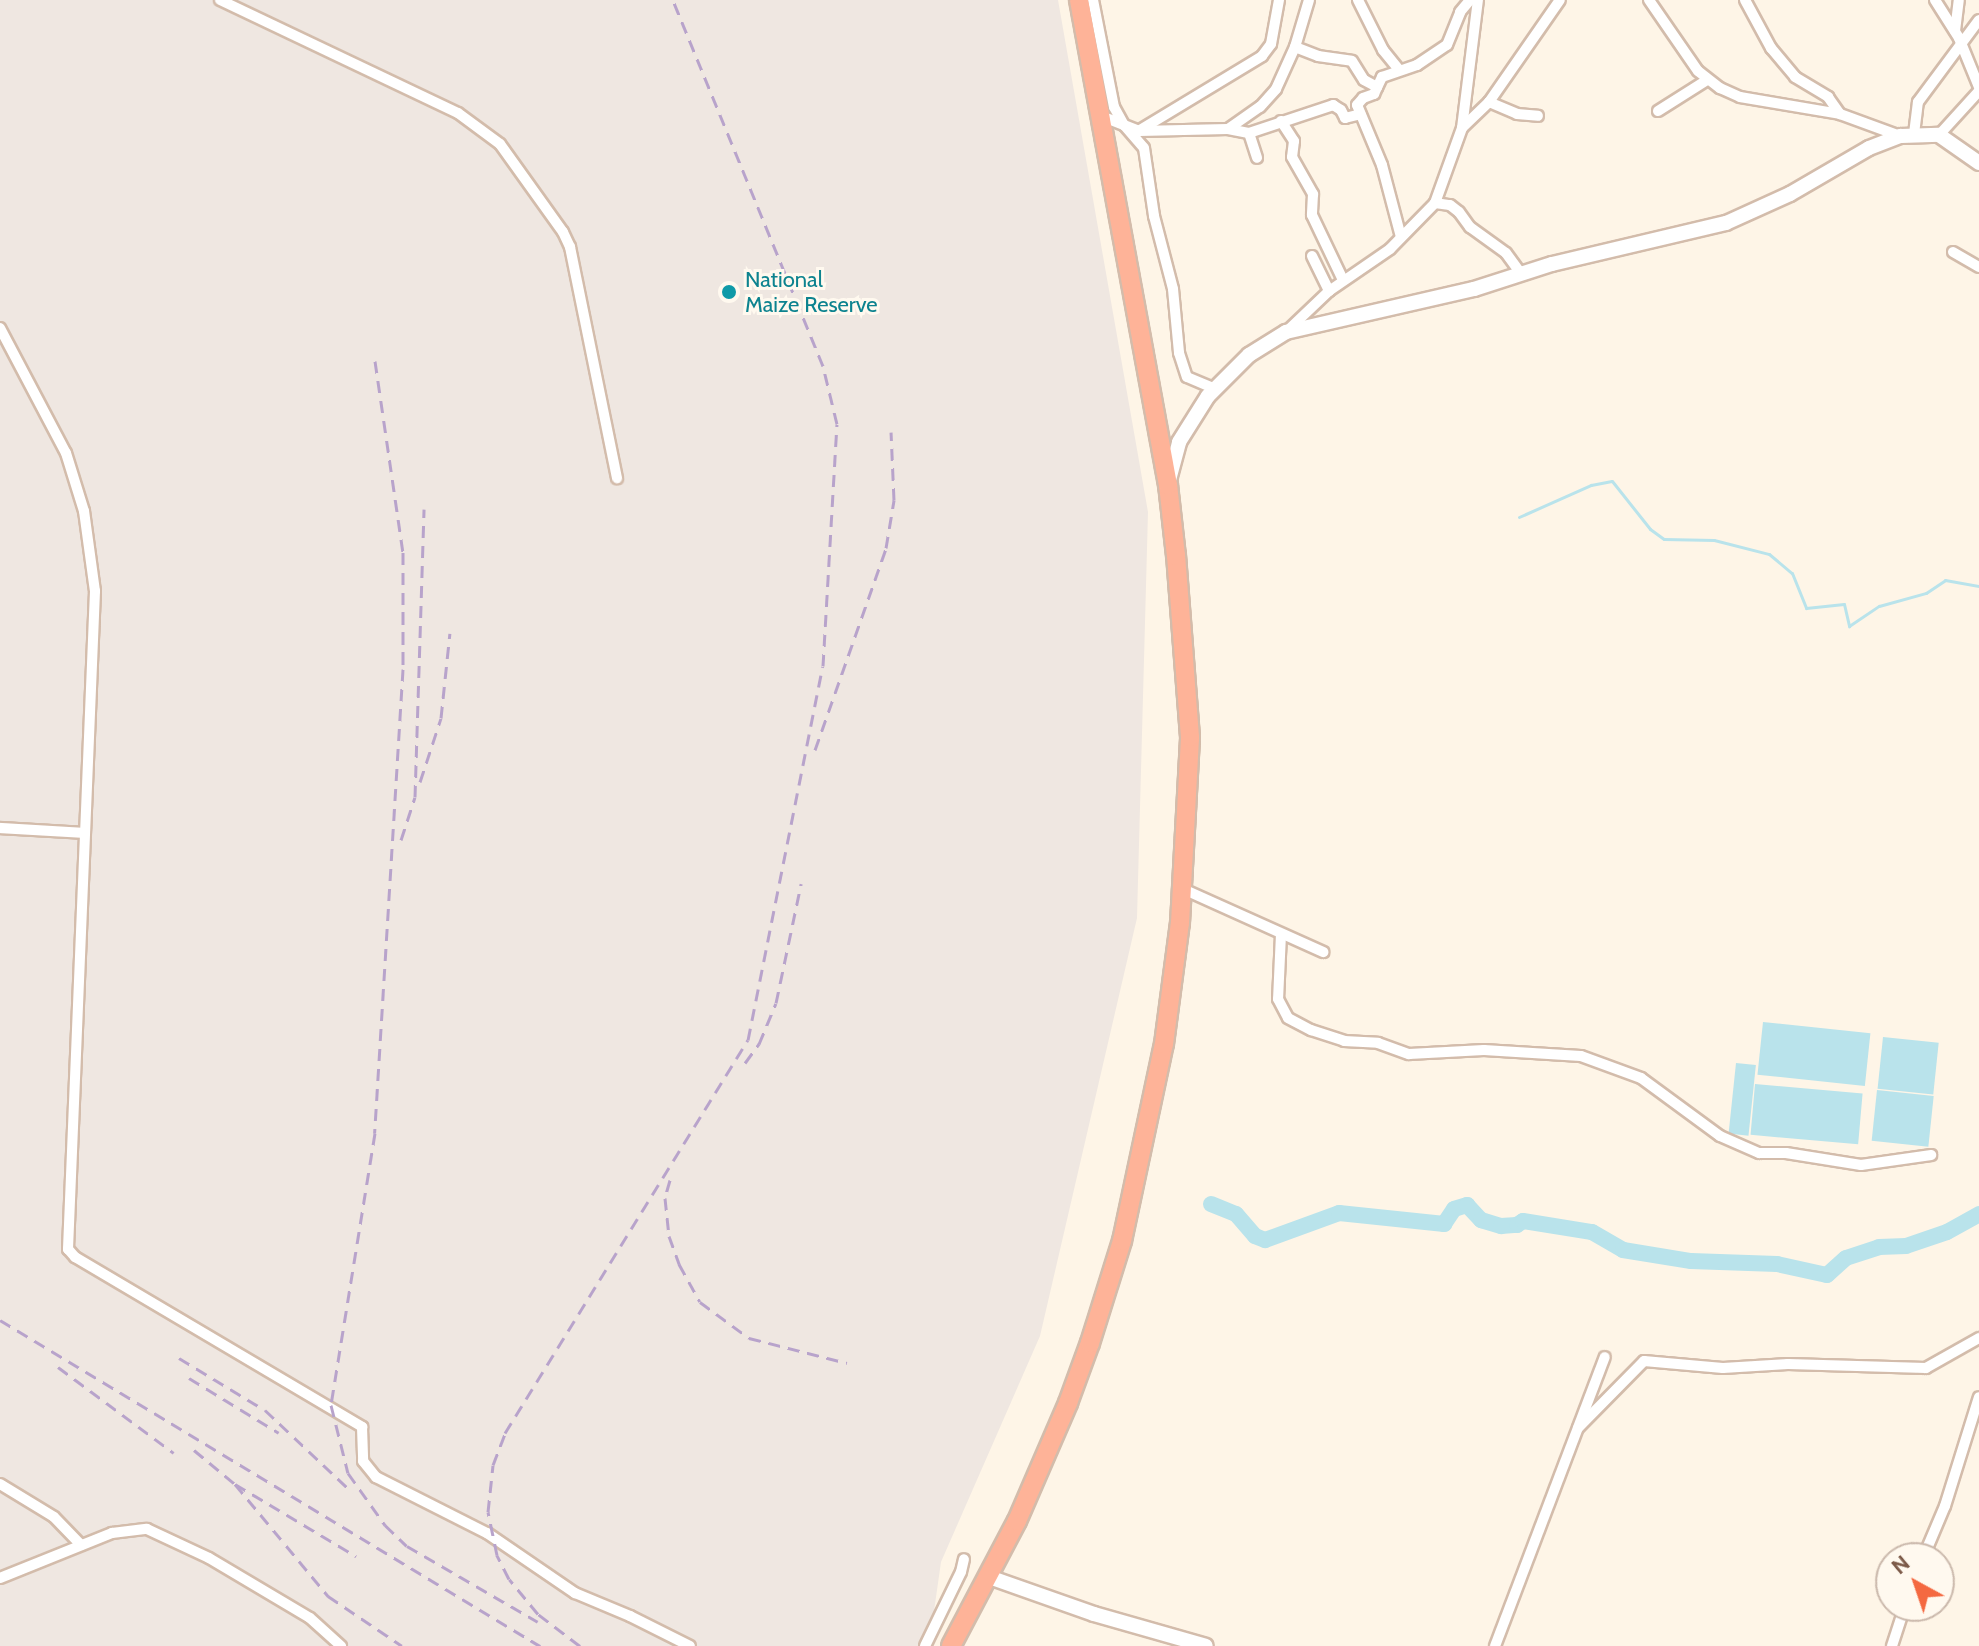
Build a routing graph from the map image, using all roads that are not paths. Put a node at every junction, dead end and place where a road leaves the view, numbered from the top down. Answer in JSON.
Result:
{"nodes":[{"id":1,"x":220,"y":0,"type":"edge"},
{"id":2,"x":1079,"y":0,"type":"edge"},
{"id":3,"x":1093,"y":0,"type":"edge"},
{"id":4,"x":1279,"y":0,"type":"edge"},
{"id":5,"x":1309,"y":0,"type":"edge"},
{"id":6,"x":1358,"y":0,"type":"edge"},
{"id":7,"x":1470,"y":0,"type":"edge"},
{"id":8,"x":1478,"y":0,"type":"edge"},
{"id":9,"x":1560,"y":0,"type":"edge"},
{"id":10,"x":1649,"y":0,"type":"edge"},
{"id":11,"x":1745,"y":0,"type":"edge"},
{"id":12,"x":1935,"y":0,"type":"edge"},
{"id":13,"x":1959,"y":0,"type":"edge"},
{"id":14,"x":1979,"y":20,"type":"edge"},
{"id":15,"x":1955,"y":31,"type":"junction"},
{"id":16,"x":1962,"y":45,"type":"junction"},
{"id":17,"x":1295,"y":47,"type":"junction"},
{"id":18,"x":1399,"y":70,"type":"junction"},
{"id":19,"x":1707,"y":80,"type":"junction"},
{"id":20,"x":1377,"y":87,"type":"junction"},
{"id":21,"x":1979,"y":89,"type":"edge"},
{"id":22,"x":1489,"y":102,"type":"junction"},
{"id":23,"x":1658,"y":111,"type":"dead end"},
{"id":24,"x":1361,"y":114,"type":"junction"},
{"id":25,"x":1840,"y":114,"type":"junction"},
{"id":26,"x":1101,"y":116,"type":"junction"},
{"id":27,"x":1538,"y":116,"type":"dead end"},
{"id":28,"x":1281,"y":121,"type":"junction"},
{"id":29,"x":1124,"y":125,"type":"junction"},
{"id":30,"x":1462,"y":128,"type":"junction"},
{"id":31,"x":1228,"y":129,"type":"junction"},
{"id":32,"x":1139,"y":131,"type":"junction"},
{"id":33,"x":1249,"y":133,"type":"junction"},
{"id":34,"x":1907,"y":135,"type":"junction"},
{"id":35,"x":1939,"y":135,"type":"junction"},
{"id":36,"x":1257,"y":158,"type":"dead end"},
{"id":37,"x":1979,"y":163,"type":"edge"},
{"id":38,"x":1435,"y":203,"type":"junction"},
{"id":39,"x":1401,"y":237,"type":"junction"},
{"id":40,"x":1953,"y":252,"type":"dead end"},
{"id":41,"x":1312,"y":256,"type":"dead end"},
{"id":42,"x":1979,"y":267,"type":"edge"},
{"id":43,"x":1521,"y":274,"type":"junction"},
{"id":44,"x":1343,"y":280,"type":"junction"},
{"id":45,"x":1329,"y":291,"type":"junction"},
{"id":46,"x":0,"y":328,"type":"edge"},
{"id":47,"x":1286,"y":332,"type":"junction"},
{"id":48,"x":1215,"y":389,"type":"junction"},
{"id":49,"x":617,"y":478,"type":"dead end"},
{"id":50,"x":1168,"y":485,"type":"junction"},
{"id":51,"x":0,"y":828,"type":"edge"},
{"id":52,"x":85,"y":833,"type":"junction"},
{"id":53,"x":1183,"y":889,"type":"junction"},
{"id":54,"x":1281,"y":934,"type":"junction"},
{"id":55,"x":1323,"y":952,"type":"dead end"},
{"id":56,"x":1931,"y":1155,"type":"dead end"},
{"id":57,"x":1979,"y":1338,"type":"edge"},
{"id":58,"x":1605,"y":1357,"type":"dead end"},
{"id":59,"x":1979,"y":1397,"type":"edge"},
{"id":60,"x":1578,"y":1428,"type":"junction"},
{"id":61,"x":0,"y":1484,"type":"edge"},
{"id":62,"x":1930,"y":1542,"type":"edge"},
{"id":63,"x":81,"y":1545,"type":"junction"},
{"id":64,"x":964,"y":1559,"type":"dead end"},
{"id":65,"x":989,"y":1577,"type":"junction"},
{"id":66,"x":0,"y":1578,"type":"edge"},
{"id":67,"x":1900,"y":1622,"type":"edge"},
{"id":68,"x":341,"y":1646,"type":"edge"},
{"id":69,"x":690,"y":1646,"type":"edge"},
{"id":70,"x":925,"y":1646,"type":"edge"},
{"id":71,"x":951,"y":1646,"type":"edge"},
{"id":72,"x":1206,"y":1646,"type":"edge"},
{"id":73,"x":1495,"y":1646,"type":"edge"},
{"id":74,"x":1892,"y":1646,"type":"edge"}],
"edges":[{"from":1,"to":49,"type":"street"},
{"from":2,"to":26,"type":"highway"},
{"from":3,"to":29,"type":"street"},
{"from":4,"to":32,"type":"street"},
{"from":5,"to":17,"type":"street"},
{"from":6,"to":18,"type":"street"},
{"from":7,"to":18,"type":"street"},
{"from":8,"to":30,"type":"street"},
{"from":9,"to":22,"type":"street"},
{"from":10,"to":19,"type":"street"},
{"from":11,"to":25,"type":"street"},
{"from":12,"to":15,"type":"street"},
{"from":13,"to":15,"type":"street"},
{"from":14,"to":16,"type":"street"},
{"from":15,"to":16,"type":"street"},
{"from":16,"to":21,"type":"street"},
{"from":16,"to":34,"type":"street"},
{"from":17,"to":20,"type":"street"},
{"from":17,"to":31,"type":"street"},
{"from":18,"to":20,"type":"street"},
{"from":19,"to":23,"type":"street"},
{"from":19,"to":25,"type":"street"},
{"from":20,"to":24,"type":"street"},
{"from":21,"to":35,"type":"street"},
{"from":22,"to":27,"type":"street"},
{"from":22,"to":30,"type":"street"},
{"from":24,"to":28,"type":"street"},
{"from":24,"to":39,"type":"street"},
{"from":25,"to":34,"type":"street"},
{"from":26,"to":29,"type":"street"},
{"from":26,"to":50,"type":"highway"},
{"from":28,"to":33,"type":"street"},
{"from":28,"to":44,"type":"street"},
{"from":29,"to":32,"type":"street"},
{"from":29,"to":48,"type":"street"},
{"from":30,"to":38,"type":"street"},
{"from":31,"to":32,"type":"street"},
{"from":31,"to":33,"type":"street"},
{"from":33,"to":36,"type":"street"},
{"from":34,"to":35,"type":"street"},
{"from":34,"to":43,"type":"street"},
{"from":35,"to":37,"type":"street"},
{"from":38,"to":39,"type":"street"},
{"from":38,"to":43,"type":"street"},
{"from":39,"to":44,"type":"street"},
{"from":40,"to":42,"type":"street"},
{"from":41,"to":45,"type":"street"},
{"from":43,"to":47,"type":"street"},
{"from":44,"to":45,"type":"street"},
{"from":45,"to":47,"type":"street"},
{"from":46,"to":52,"type":"street"},
{"from":47,"to":48,"type":"street"},
{"from":48,"to":50,"type":"street"},
{"from":50,"to":53,"type":"highway"},
{"from":51,"to":52,"type":"street"},
{"from":52,"to":69,"type":"street"},
{"from":53,"to":54,"type":"street"},
{"from":53,"to":65,"type":"highway"},
{"from":54,"to":55,"type":"street"},
{"from":54,"to":56,"type":"street"},
{"from":57,"to":60,"type":"street"},
{"from":58,"to":60,"type":"street"},
{"from":59,"to":62,"type":"street"},
{"from":60,"to":73,"type":"street"},
{"from":61,"to":63,"type":"street"},
{"from":63,"to":66,"type":"street"},
{"from":63,"to":68,"type":"street"},
{"from":64,"to":70,"type":"street"},
{"from":65,"to":71,"type":"highway"},
{"from":65,"to":72,"type":"street"},
{"from":67,"to":74,"type":"street"}]}
